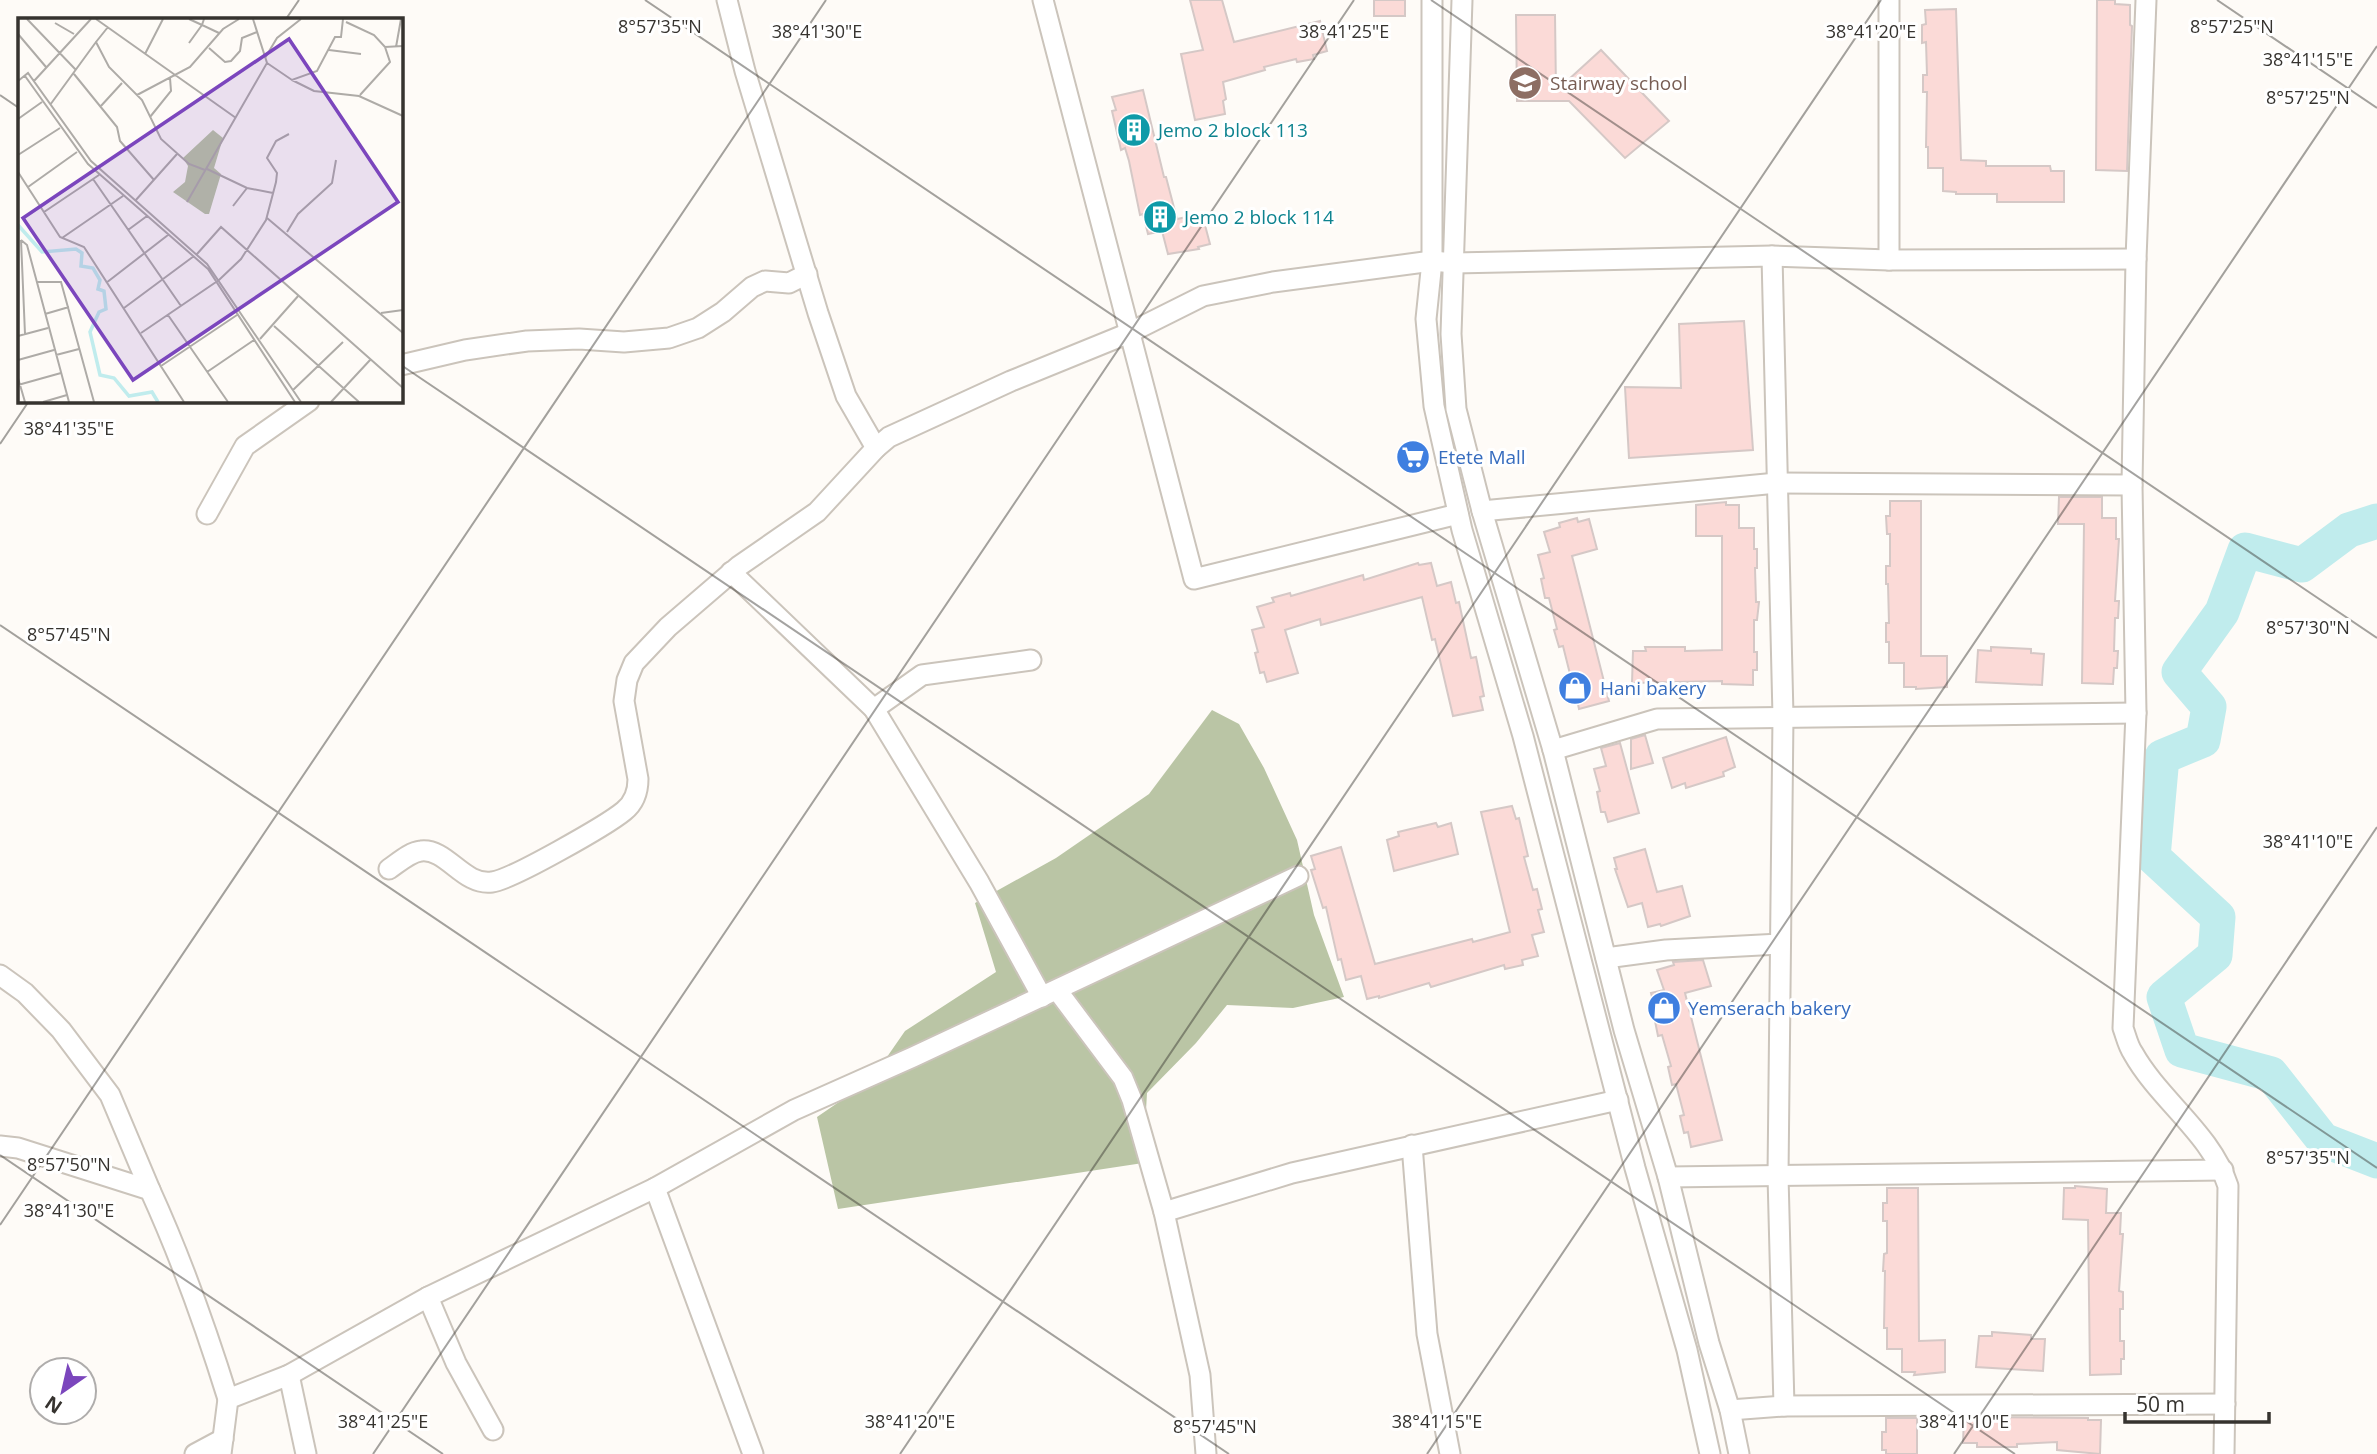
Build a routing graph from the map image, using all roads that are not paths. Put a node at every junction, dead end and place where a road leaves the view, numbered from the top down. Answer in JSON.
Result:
{"nodes":[{"id":1,"x":727,"y":0,"type":"edge"},
{"id":2,"x":1043,"y":0,"type":"edge"},
{"id":3,"x":1432,"y":0,"type":"edge"},
{"id":4,"x":1462,"y":0,"type":"edge"},
{"id":5,"x":1889,"y":0,"type":"edge"},
{"id":6,"x":2146,"y":0,"type":"edge"},
{"id":7,"x":1772,"y":257,"type":"junction"},
{"id":8,"x":2136,"y":258,"type":"junction"},
{"id":9,"x":1889,"y":260,"type":"junction"},
{"id":10,"x":1432,"y":261,"type":"junction"},
{"id":11,"x":1454,"y":263,"type":"junction"},
{"id":12,"x":807,"y":274,"type":"junction"},
{"id":13,"x":1129,"y":333,"type":"junction"},
{"id":14,"x":402,"y":365,"type":"edge"},
{"id":15,"x":308,"y":402,"type":"edge"},
{"id":16,"x":876,"y":447,"type":"junction"},
{"id":17,"x":1777,"y":483,"type":"junction"},
{"id":18,"x":2132,"y":485,"type":"junction"},
{"id":19,"x":1482,"y":511,"type":"junction"},
{"id":20,"x":207,"y":514,"type":"dead end"},
{"id":21,"x":1458,"y":514,"type":"junction"},
{"id":22,"x":732,"y":572,"type":"junction"},
{"id":23,"x":1031,"y":660,"type":"dead end"},
{"id":24,"x":874,"y":709,"type":"junction"},
{"id":25,"x":2136,"y":713,"type":"junction"},
{"id":26,"x":1783,"y":716,"type":"junction"},
{"id":27,"x":1553,"y":750,"type":"junction"},
{"id":28,"x":389,"y":869,"type":"dead end"},
{"id":29,"x":1298,"y":876,"type":"dead end"},
{"id":30,"x":1780,"y":944,"type":"junction"},
{"id":31,"x":1606,"y":958,"type":"junction"},
{"id":32,"x":0,"y":975,"type":"edge"},
{"id":33,"x":1049,"y":994,"type":"junction"},
{"id":34,"x":1624,"y":1030,"type":"junction"},
{"id":35,"x":1601,"y":1034,"type":"junction"},
{"id":36,"x":1618,"y":1100,"type":"junction"},
{"id":37,"x":1412,"y":1145,"type":"junction"},
{"id":38,"x":0,"y":1146,"type":"edge"},
{"id":39,"x":2223,"y":1170,"type":"junction"},
{"id":40,"x":1778,"y":1175,"type":"junction"},
{"id":41,"x":1668,"y":1177,"type":"junction"},
{"id":42,"x":655,"y":1188,"type":"junction"},
{"id":43,"x":150,"y":1191,"type":"junction"},
{"id":44,"x":1164,"y":1212,"type":"junction"},
{"id":45,"x":428,"y":1297,"type":"junction"},
{"id":46,"x":289,"y":1375,"type":"junction"},
{"id":47,"x":228,"y":1399,"type":"junction"},
{"id":48,"x":2225,"y":1404,"type":"junction"},
{"id":49,"x":1784,"y":1406,"type":"junction"},
{"id":50,"x":1730,"y":1410,"type":"junction"},
{"id":51,"x":493,"y":1430,"type":"dead end"},
{"id":52,"x":222,"y":1447,"type":"edge"},
{"id":53,"x":195,"y":1454,"type":"edge"},
{"id":54,"x":306,"y":1454,"type":"edge"},
{"id":55,"x":753,"y":1454,"type":"edge"},
{"id":56,"x":1206,"y":1454,"type":"edge"},
{"id":57,"x":1450,"y":1454,"type":"edge"},
{"id":58,"x":1710,"y":1454,"type":"edge"},
{"id":59,"x":1739,"y":1454,"type":"edge"},
{"id":60,"x":2224,"y":1454,"type":"edge"}],
"edges":[{"from":1,"to":12,"type":"street"},
{"from":2,"to":13,"type":"street"},
{"from":3,"to":10,"type":"street"},
{"from":4,"to":11,"type":"street"},
{"from":5,"to":9,"type":"street"},
{"from":6,"to":8,"type":"street"},
{"from":7,"to":9,"type":"street"},
{"from":7,"to":11,"type":"street"},
{"from":7,"to":17,"type":"street"},
{"from":8,"to":9,"type":"street"},
{"from":8,"to":18,"type":"street"},
{"from":10,"to":11,"type":"street"},
{"from":10,"to":13,"type":"street"},
{"from":10,"to":21,"type":"street"},
{"from":11,"to":19,"type":"street"},
{"from":12,"to":14,"type":"street"},
{"from":12,"to":16,"type":"street"},
{"from":13,"to":16,"type":"street"},
{"from":13,"to":21,"type":"street"},
{"from":15,"to":20,"type":"street"},
{"from":16,"to":22,"type":"street"},
{"from":17,"to":18,"type":"street"},
{"from":17,"to":19,"type":"street"},
{"from":17,"to":26,"type":"street"},
{"from":18,"to":25,"type":"street"},
{"from":19,"to":27,"type":"street"},
{"from":21,"to":35,"type":"street"},
{"from":22,"to":24,"type":"street"},
{"from":22,"to":28,"type":"street"},
{"from":23,"to":24,"type":"street"},
{"from":24,"to":33,"type":"street"},
{"from":25,"to":26,"type":"street"},
{"from":25,"to":39,"type":"street"},
{"from":26,"to":27,"type":"street"},
{"from":26,"to":30,"type":"street"},
{"from":27,"to":31,"type":"street"},
{"from":29,"to":33,"type":"street"},
{"from":30,"to":31,"type":"street"},
{"from":30,"to":40,"type":"street"},
{"from":31,"to":34,"type":"street"},
{"from":32,"to":43,"type":"street"},
{"from":33,"to":42,"type":"street"},
{"from":33,"to":44,"type":"street"},
{"from":34,"to":35,"type":"street"},
{"from":34,"to":41,"type":"street"},
{"from":35,"to":36,"type":"street"},
{"from":36,"to":37,"type":"street"},
{"from":36,"to":58,"type":"street"},
{"from":37,"to":44,"type":"street"},
{"from":37,"to":57,"type":"street"},
{"from":38,"to":43,"type":"street"},
{"from":39,"to":40,"type":"street"},
{"from":39,"to":48,"type":"street"},
{"from":40,"to":41,"type":"street"},
{"from":40,"to":49,"type":"street"},
{"from":41,"to":50,"type":"street"},
{"from":42,"to":45,"type":"street"},
{"from":42,"to":55,"type":"street"},
{"from":43,"to":47,"type":"street"},
{"from":44,"to":56,"type":"street"},
{"from":45,"to":46,"type":"street"},
{"from":45,"to":51,"type":"street"},
{"from":46,"to":47,"type":"street"},
{"from":46,"to":54,"type":"street"},
{"from":47,"to":52,"type":"street"},
{"from":48,"to":49,"type":"street"},
{"from":48,"to":60,"type":"street"},
{"from":49,"to":50,"type":"street"},
{"from":50,"to":59,"type":"street"},
{"from":52,"to":53,"type":"street"}]}
